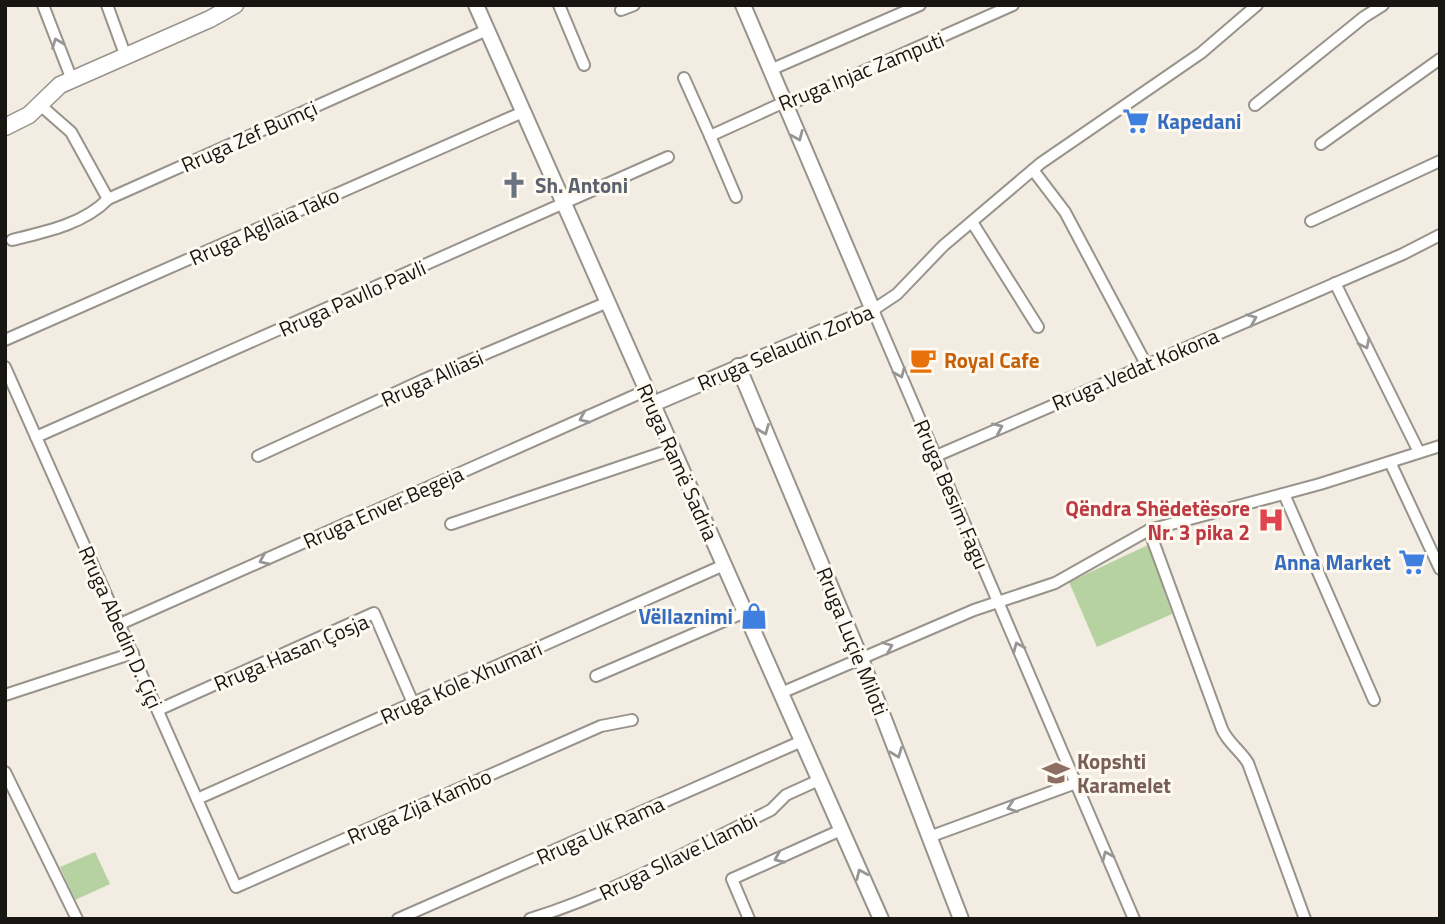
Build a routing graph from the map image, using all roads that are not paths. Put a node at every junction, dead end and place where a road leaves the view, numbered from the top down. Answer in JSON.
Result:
{"nodes":[{"id":1,"x":43,"y":5,"type":"edge"},
{"id":2,"x":107,"y":5,"type":"edge"},
{"id":3,"x":235,"y":5,"type":"edge"},
{"id":4,"x":476,"y":5,"type":"edge"},
{"id":5,"x":559,"y":5,"type":"edge"},
{"id":6,"x":634,"y":5,"type":"edge"},
{"id":7,"x":743,"y":5,"type":"edge"},
{"id":8,"x":920,"y":5,"type":"edge"},
{"id":9,"x":1013,"y":5,"type":"edge"},
{"id":10,"x":1257,"y":5,"type":"edge"},
{"id":11,"x":1383,"y":5,"type":"edge"},
{"id":12,"x":621,"y":10,"type":"dead end"},
{"id":13,"x":207,"y":12,"type":"edge"},
{"id":14,"x":487,"y":30,"type":"junction"},
{"id":15,"x":126,"y":57,"type":"junction"},
{"id":16,"x":1440,"y":58,"type":"edge"},
{"id":17,"x":584,"y":65,"type":"dead end"},
{"id":18,"x":770,"y":70,"type":"junction"},
{"id":19,"x":684,"y":78,"type":"dead end"},
{"id":20,"x":72,"y":80,"type":"junction"},
{"id":21,"x":39,"y":104,"type":"junction"},
{"id":22,"x":785,"y":104,"type":"junction"},
{"id":23,"x":1255,"y":105,"type":"dead end"},
{"id":24,"x":523,"y":111,"type":"junction"},
{"id":25,"x":5,"y":127,"type":"edge"},
{"id":26,"x":710,"y":136,"type":"junction"},
{"id":27,"x":1321,"y":144,"type":"dead end"},
{"id":28,"x":668,"y":157,"type":"dead end"},
{"id":29,"x":1440,"y":161,"type":"edge"},
{"id":30,"x":1033,"y":170,"type":"junction"},
{"id":31,"x":736,"y":197,"type":"dead end"},
{"id":32,"x":108,"y":199,"type":"junction"},
{"id":33,"x":564,"y":204,"type":"junction"},
{"id":34,"x":972,"y":222,"type":"junction"},
{"id":35,"x":1311,"y":222,"type":"dead end"},
{"id":36,"x":1440,"y":235,"type":"edge"},
{"id":37,"x":12,"y":240,"type":"dead end"},
{"id":38,"x":1335,"y":283,"type":"junction"},
{"id":39,"x":608,"y":302,"type":"junction"},
{"id":40,"x":873,"y":310,"type":"junction"},
{"id":41,"x":1038,"y":327,"type":"dead end"},
{"id":42,"x":5,"y":340,"type":"edge"},
{"id":43,"x":1146,"y":364,"type":"junction"},
{"id":44,"x":738,"y":366,"type":"junction"},
{"id":45,"x":5,"y":367,"type":"edge"},
{"id":46,"x":647,"y":390,"type":"junction"},
{"id":47,"x":653,"y":404,"type":"junction"},
{"id":48,"x":36,"y":437,"type":"junction"},
{"id":49,"x":1440,"y":446,"type":"edge"},
{"id":50,"x":673,"y":449,"type":"junction"},
{"id":51,"x":1419,"y":452,"type":"junction"},
{"id":52,"x":258,"y":456,"type":"dead end"},
{"id":53,"x":936,"y":456,"type":"junction"},
{"id":54,"x":1390,"y":462,"type":"junction"},
{"id":55,"x":1284,"y":494,"type":"junction"},
{"id":56,"x":451,"y":524,"type":"dead end"},
{"id":57,"x":1149,"y":530,"type":"junction"},
{"id":58,"x":724,"y":565,"type":"junction"},
{"id":59,"x":1440,"y":569,"type":"edge"},
{"id":60,"x":999,"y":603,"type":"junction"},
{"id":61,"x":745,"y":612,"type":"junction"},
{"id":62,"x":120,"y":624,"type":"junction"},
{"id":63,"x":132,"y":653,"type":"junction"},
{"id":64,"x":861,"y":659,"type":"junction"},
{"id":65,"x":596,"y":676,"type":"dead end"},
{"id":66,"x":780,"y":693,"type":"junction"},
{"id":67,"x":5,"y":695,"type":"edge"},
{"id":68,"x":1374,"y":700,"type":"dead end"},
{"id":69,"x":413,"y":703,"type":"junction"},
{"id":70,"x":158,"y":710,"type":"junction"},
{"id":71,"x":632,"y":720,"type":"dead end"},
{"id":72,"x":802,"y":741,"type":"junction"},
{"id":73,"x":5,"y":772,"type":"edge"},
{"id":74,"x":819,"y":779,"type":"junction"},
{"id":75,"x":1076,"y":783,"type":"junction"},
{"id":76,"x":197,"y":800,"type":"junction"},
{"id":77,"x":841,"y":830,"type":"junction"},
{"id":78,"x":929,"y":838,"type":"junction"},
{"id":79,"x":236,"y":887,"type":"joint"},
{"id":80,"x":77,"y":919,"type":"edge"},
{"id":81,"x":398,"y":919,"type":"edge"},
{"id":82,"x":530,"y":919,"type":"edge"},
{"id":83,"x":749,"y":919,"type":"edge"},
{"id":84,"x":881,"y":919,"type":"edge"},
{"id":85,"x":961,"y":919,"type":"edge"},
{"id":86,"x":1134,"y":919,"type":"edge"},
{"id":87,"x":1305,"y":919,"type":"edge"}],
"edges":[{"from":20,"to":1,"type":"street","one_way":true},
{"from":2,"to":15,"type":"street"},
{"from":3,"to":13,"type":"main road"},
{"from":4,"to":14,"type":"street","name":"Rruga Ramë Sadria"},
{"from":5,"to":17,"type":"street"},
{"from":6,"to":12,"type":"street"},
{"from":7,"to":18,"type":"street","name":"Rruga Besim Fagu"},
{"from":8,"to":18,"type":"street"},
{"from":9,"to":22,"type":"street","name":"Rruga Injac Zamputi"},
{"from":10,"to":30,"type":"street","name":"Rruga Selaudin Zorba"},
{"from":11,"to":23,"type":"street"},
{"from":13,"to":15,"type":"main road"},
{"from":14,"to":24,"type":"street","name":"Rruga Ramë Sadria"},
{"from":14,"to":32,"type":"street","name":"Rruga Zef Bumçi"},
{"from":15,"to":20,"type":"main road"},
{"from":16,"to":27,"type":"street"},
{"from":18,"to":22,"type":"street","name":"Rruga Besim Fagu"},
{"from":19,"to":26,"type":"street"},
{"from":20,"to":21,"type":"main road"},
{"from":21,"to":25,"type":"main road"},
{"from":21,"to":32,"type":"street"},
{"from":22,"to":26,"type":"street","name":"Rruga Injac Zamputi"},
{"from":22,"to":40,"type":"street","name":"Rruga Besim Fagu","one_way":true},
{"from":24,"to":33,"type":"street","name":"Rruga Ramë Sadria"},
{"from":24,"to":42,"type":"street","name":"Rruga Agllaia Tako"},
{"from":26,"to":31,"type":"street"},
{"from":28,"to":33,"type":"street","name":"Rruga Pavllo Pavli"},
{"from":29,"to":35,"type":"street"},
{"from":30,"to":34,"type":"street","name":"Rruga Selaudin Zorba"},
{"from":30,"to":43,"type":"street"},
{"from":32,"to":37,"type":"street","name":"Rruga Zef Bumçi"},
{"from":33,"to":39,"type":"street","name":"Rruga Ramë Sadria"},
{"from":33,"to":48,"type":"street","name":"Rruga Pavllo Pavli"},
{"from":34,"to":40,"type":"street","name":"Rruga Selaudin Zorba"},
{"from":34,"to":41,"type":"street"},
{"from":36,"to":38,"type":"street","name":"Rruga Vedat Kokona"},
{"from":43,"to":38,"type":"street","name":"Rruga Vedat Kokona","one_way":true},
{"from":38,"to":51,"type":"street","one_way":true},
{"from":39,"to":46,"type":"street","name":"Rruga Ramë Sadria"},
{"from":39,"to":52,"type":"street","name":"Rruga Alliasi"},
{"from":40,"to":44,"type":"street","name":"Rruga Selaudin Zorba"},
{"from":40,"to":53,"type":"street","name":"Rruga Besim Fagu","one_way":true},
{"from":53,"to":43,"type":"street","name":"Rruga Vedat Kokona","one_way":true},
{"from":44,"to":47,"type":"street","name":"Rruga Selaudin Zorba"},
{"from":44,"to":64,"type":"street","name":"Rruga Luçie Miloti","one_way":true},
{"from":45,"to":48,"type":"street","name":"Rruga Abedin D. Çiçi"},
{"from":46,"to":47,"type":"street","name":"Rruga Ramë Sadria"},
{"from":46,"to":62,"type":"street","name":"Rruga Enver Begeja","one_way":true},
{"from":47,"to":50,"type":"street","name":"Rruga Ramë Sadria"},
{"from":48,"to":62,"type":"street","name":"Rruga Abedin D. Çiçi"},
{"from":49,"to":51,"type":"street"},
{"from":50,"to":56,"type":"street"},
{"from":50,"to":58,"type":"street","name":"Rruga Ramë Sadria"},
{"from":51,"to":54,"type":"street"},
{"from":53,"to":60,"type":"street","name":"Rruga Besim Fagu"},
{"from":54,"to":55,"type":"street"},
{"from":54,"to":59,"type":"street"},
{"from":55,"to":57,"type":"street"},
{"from":55,"to":68,"type":"street"},
{"from":57,"to":60,"type":"street"},
{"from":57,"to":87,"type":"street"},
{"from":58,"to":61,"type":"street","name":"Rruga Ramë Sadria"},
{"from":58,"to":69,"type":"street","name":"Rruga Kole Xhumari"},
{"from":64,"to":60,"type":"street","one_way":true},
{"from":75,"to":60,"type":"street","name":"Rruga Besim Fagu","one_way":true},
{"from":61,"to":65,"type":"street"},
{"from":61,"to":66,"type":"street","name":"Rruga Ramë Sadria"},
{"from":62,"to":63,"type":"street","name":"Rruga Abedin D. Çiçi"},
{"from":63,"to":67,"type":"street"},
{"from":63,"to":70,"type":"street","name":"Rruga Abedin D. Çiçi"},
{"from":64,"to":66,"type":"street"},
{"from":64,"to":78,"type":"street","name":"Rruga Luçie Miloti","one_way":true},
{"from":66,"to":72,"type":"street","name":"Rruga Ramë Sadria"},
{"from":69,"to":70,"type":"street","name":"Rruga Hasan Çosja"},
{"from":69,"to":76,"type":"street","name":"Rruga Kole Xhumari"},
{"from":70,"to":76,"type":"street","name":"Rruga Abedin D. Çiçi"},
{"from":71,"to":79,"type":"street","name":"Rruga Zija Kambo"},
{"from":72,"to":74,"type":"street","name":"Rruga Ramë Sadria"},
{"from":72,"to":81,"type":"street","name":"Rruga Uk Rama"},
{"from":73,"to":80,"type":"street"},
{"from":74,"to":77,"type":"street","name":"Rruga Ramë Sadria"},
{"from":74,"to":82,"type":"street","name":"Rruga Sllave Llambi"},
{"from":75,"to":78,"type":"street","one_way":true},
{"from":86,"to":75,"type":"street","name":"Rruga Besim Fagu","one_way":true},
{"from":76,"to":79,"type":"street","name":"Rruga Abedin D. Çiçi"},
{"from":77,"to":83,"type":"street","one_way":true},
{"from":84,"to":77,"type":"street","name":"Rruga Ramë Sadria","one_way":true},
{"from":78,"to":85,"type":"street","name":"Rruga Luçie Miloti"}]}
